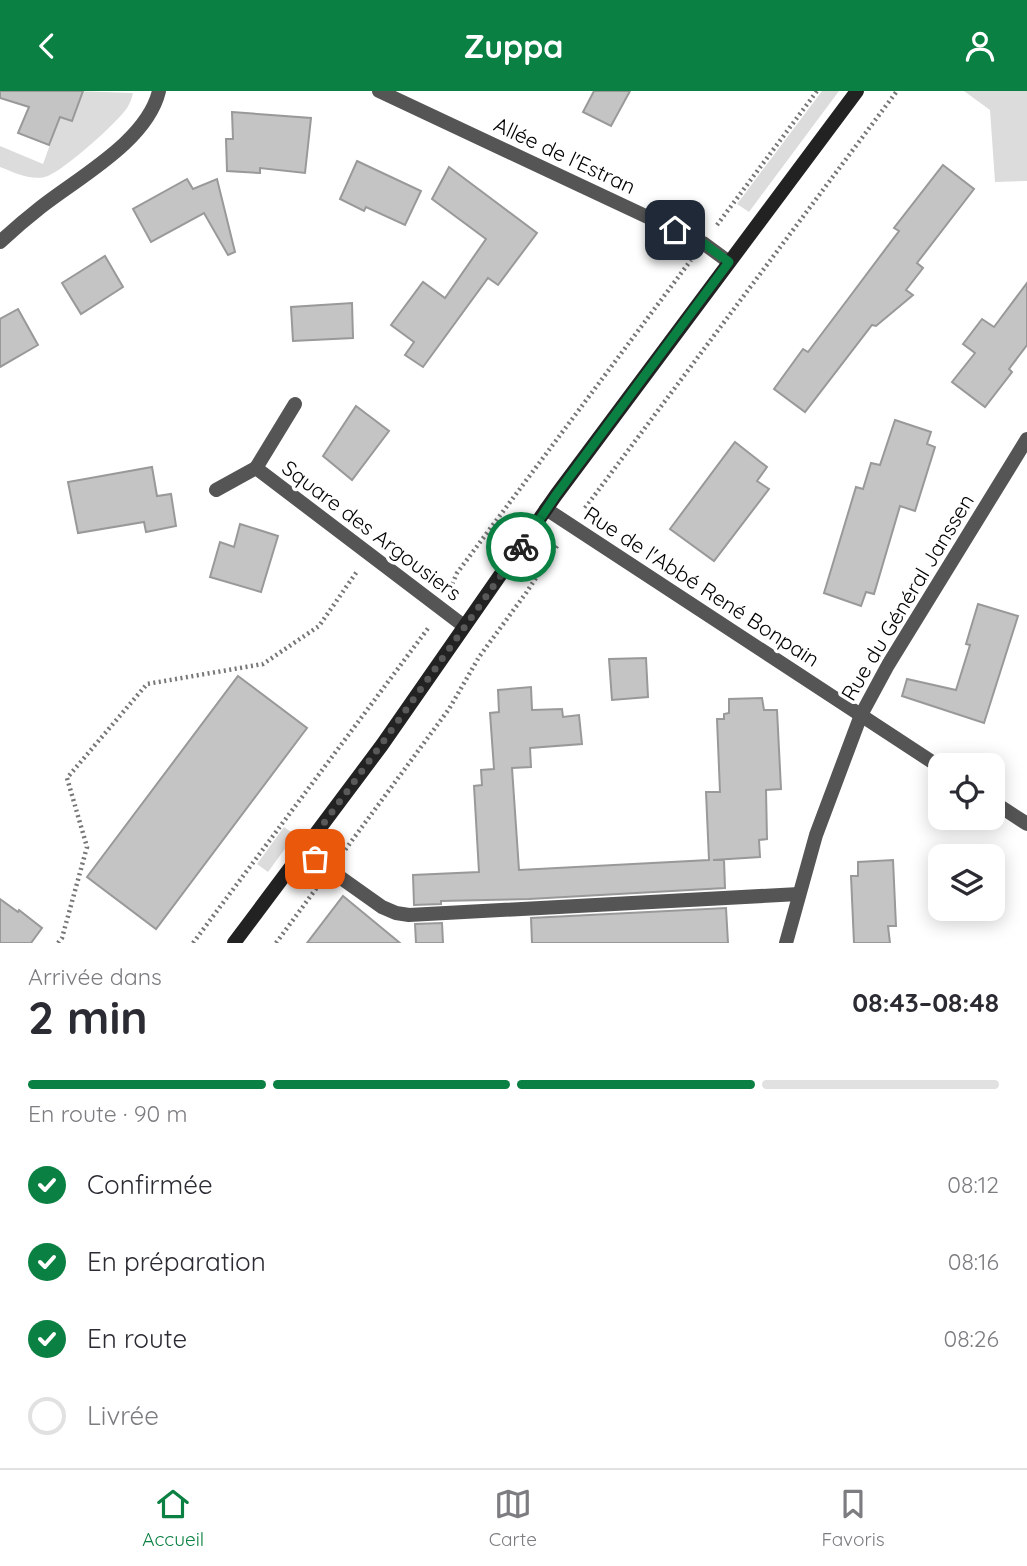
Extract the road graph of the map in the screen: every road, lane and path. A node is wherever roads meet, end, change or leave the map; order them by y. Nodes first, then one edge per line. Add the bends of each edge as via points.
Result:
1 (159, 91) edge
2 (379, 91) edge
3 (817, 91) edge
4 (857, 91) edge
5 (897, 91) edge
6 (0, 242) edge
7 (703, 243) junction
8 (729, 262) junction
9 (295, 404) dead end
10 (1027, 439) edge
11 (256, 468) junction
12 (216, 490) dead end
13 (546, 509) junction
14 (571, 526) junction
15 (369, 555) junction
16 (440, 608) junction
17 (464, 626) junction
18 (860, 715) junction
19 (928, 759) edge
20 (1005, 810) edge
21 (1027, 824) edge
22 (303, 851) junction
23 (330, 870) junction
24 (799, 894) junction
25 (58, 943) edge
26 (193, 943) edge
27 (234, 943) edge
28 (276, 943) edge
29 (786, 943) edge

1 - 6 street via 146,118 116,151
2 - 7 street, Allée de l'Estran
3 - 7 path
4 - 8 street
5 - 14 path
7 - 8 street, Allée de l'Estran
7 - 16 path via 457,573
8 - 13 street
9 - 11 street, Square des Argousiers
10 - 18 street, Rue du Général Janssen
11 - 12 street, Square des Argousiers
11 - 15 street, Square des Argousiers
13 - 14 street, Rue de l'Abbé René Bonpain
13 - 17 street
14 - 18 street, Rue de l'Abbé René Bonpain
14 - 23 path via 479,657 449,709
15 - 16 street, Square des Argousiers
15 - 25 path via 319,625 263,664 147,684 67,778 87,848
16 - 17 street, Square des Argousiers
16 - 26 path via 412,652
17 - 22 street
18 - 19 street, Rue de l'Abbé René Bonpain
18 - 24 street, Rue du Général Janssen
20 - 21 street
22 - 23 street
22 - 27 street
23 - 24 street via 382,908 410,915
23 - 28 path
24 - 29 street, Rue du Général Janssen

